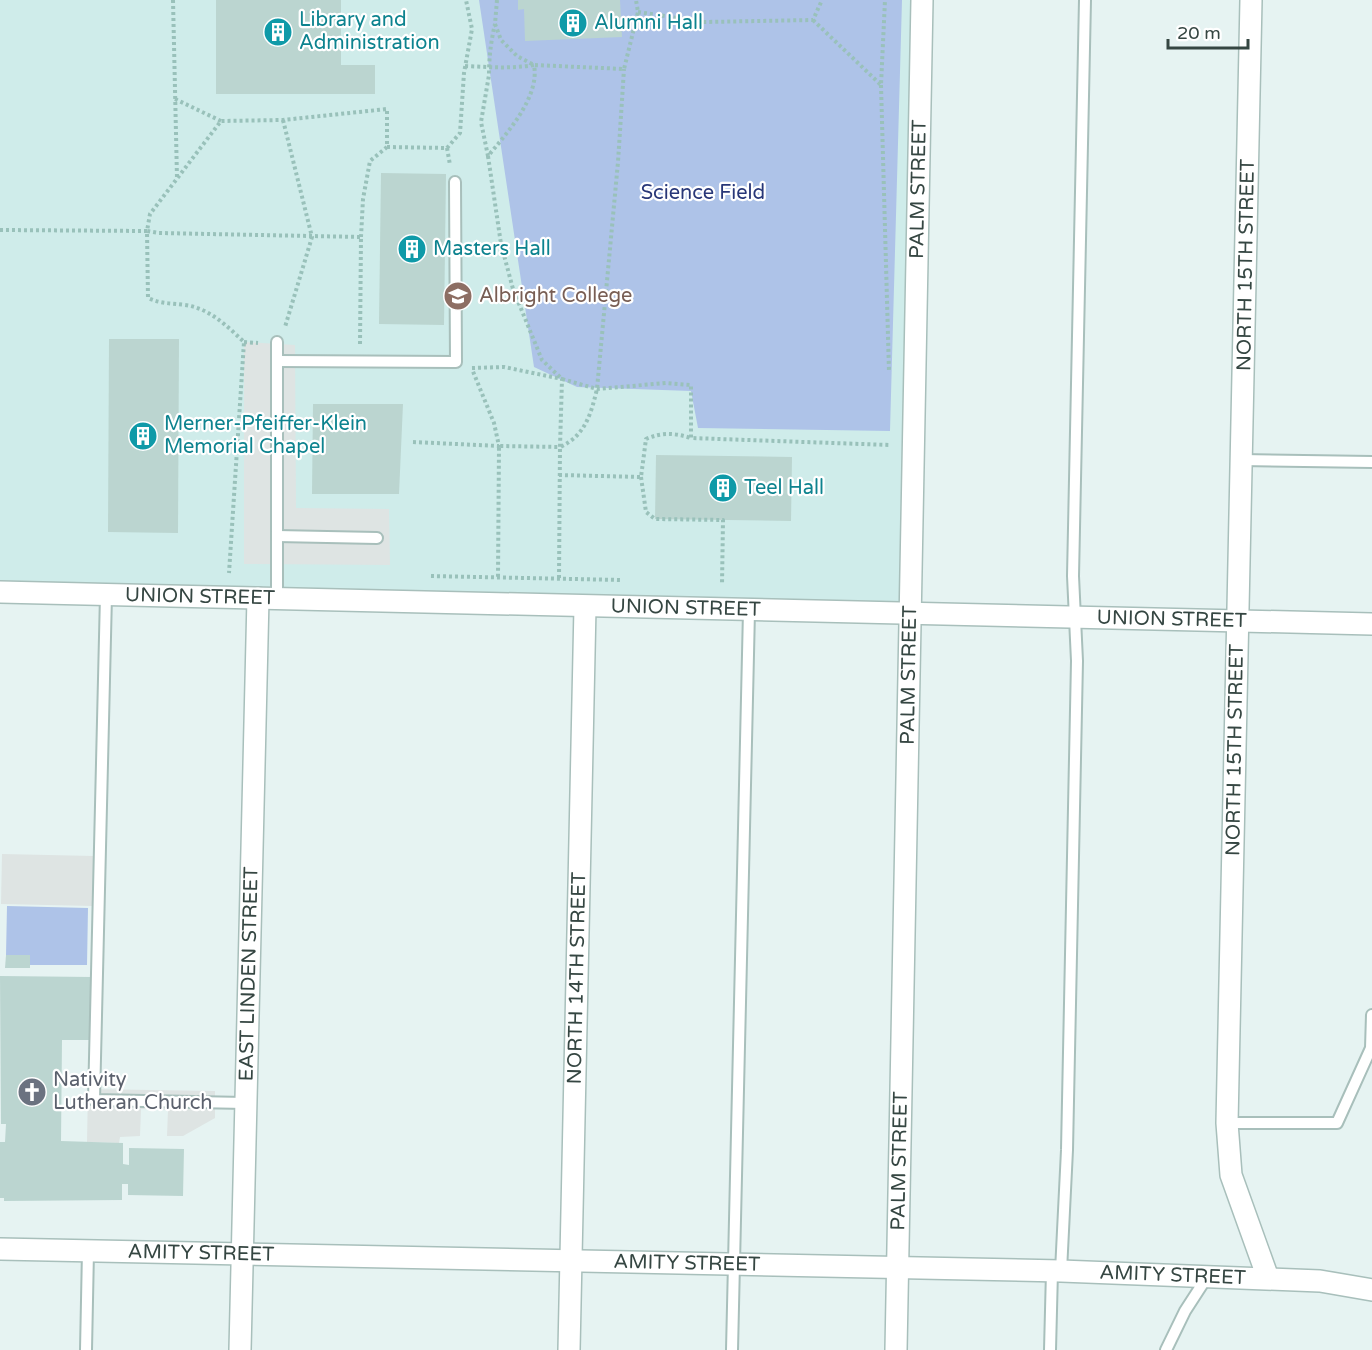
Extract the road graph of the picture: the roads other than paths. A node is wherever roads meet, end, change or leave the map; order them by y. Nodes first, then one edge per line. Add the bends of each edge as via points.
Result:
1 (922, 0) edge
2 (1085, 0) edge
3 (1251, 0) edge
4 (455, 182) dead end
5 (276, 342) road end
6 (276, 361) junction
7 (1241, 460) junction
8 (1372, 462) edge
9 (277, 536) junction
10 (377, 538) dead end
11 (0, 592) edge
12 (106, 595) junction
13 (267, 599) junction
14 (585, 607) junction
15 (748, 611) junction
16 (912, 615) junction
17 (1075, 618) junction
18 (1238, 621) junction
19 (1372, 624) edge
20 (1372, 1015) edge
21 (245, 1102) junction
22 (1227, 1123) junction
23 (0, 1249) edge
24 (88, 1251) junction
25 (242, 1254) junction
26 (571, 1261) junction
27 (734, 1264) junction
28 (898, 1268) junction
29 (1056, 1271) junction
30 (1208, 1275) junction
31 (1268, 1278) junction
32 (1372, 1290) edge
33 (86, 1350) edge
34 (240, 1350) edge
35 (569, 1350) edge
36 (732, 1350) edge
37 (896, 1350) edge
38 (1050, 1350) edge
39 (1166, 1350) edge

1 - 16 street, PALM STREET
2 - 17 lane
3 - 7 street, NORTH 15TH STREET
4 - 6 lane via 456,362
5 - 6 lane
6 - 9 lane
7 - 8 lane
7 - 18 street, NORTH 15TH STREET
9 - 10 lane
9 - 13 lane
11 - 12 street, UNION STREET
12 - 13 street, UNION STREET
12 - 21 lane via 94,1100
13 - 14 street, UNION STREET
13 - 21 street, EAST LINDEN STREET
14 - 15 street, UNION STREET
14 - 26 street, NORTH 14TH STREET
15 - 16 street, UNION STREET
15 - 27 lane
16 - 17 street, UNION STREET
16 - 28 street, PALM STREET
17 - 18 street, UNION STREET
17 - 29 lane via 1067,1138
18 - 19 street, UNION STREET
18 - 22 street, NORTH 15TH STREET
20 - 22 lane via 1371,1048 1336,1123
21 - 25 street, EAST LINDEN STREET
22 - 31 street, NORTH 15TH STREET via 1231,1175
23 - 24 street, AMITY STREET
24 - 25 street, AMITY STREET
24 - 33 lane
25 - 26 street, AMITY STREET
25 - 34 street, EAST LINDEN STREET
26 - 27 street, AMITY STREET
26 - 35 street, NORTH 14TH STREET
27 - 28 street, AMITY STREET
27 - 36 lane
28 - 29 street, AMITY STREET
28 - 37 street, PALM STREET
29 - 30 street, AMITY STREET
29 - 38 lane
30 - 31 street, AMITY STREET
30 - 39 lane
31 - 32 street, AMITY STREET

